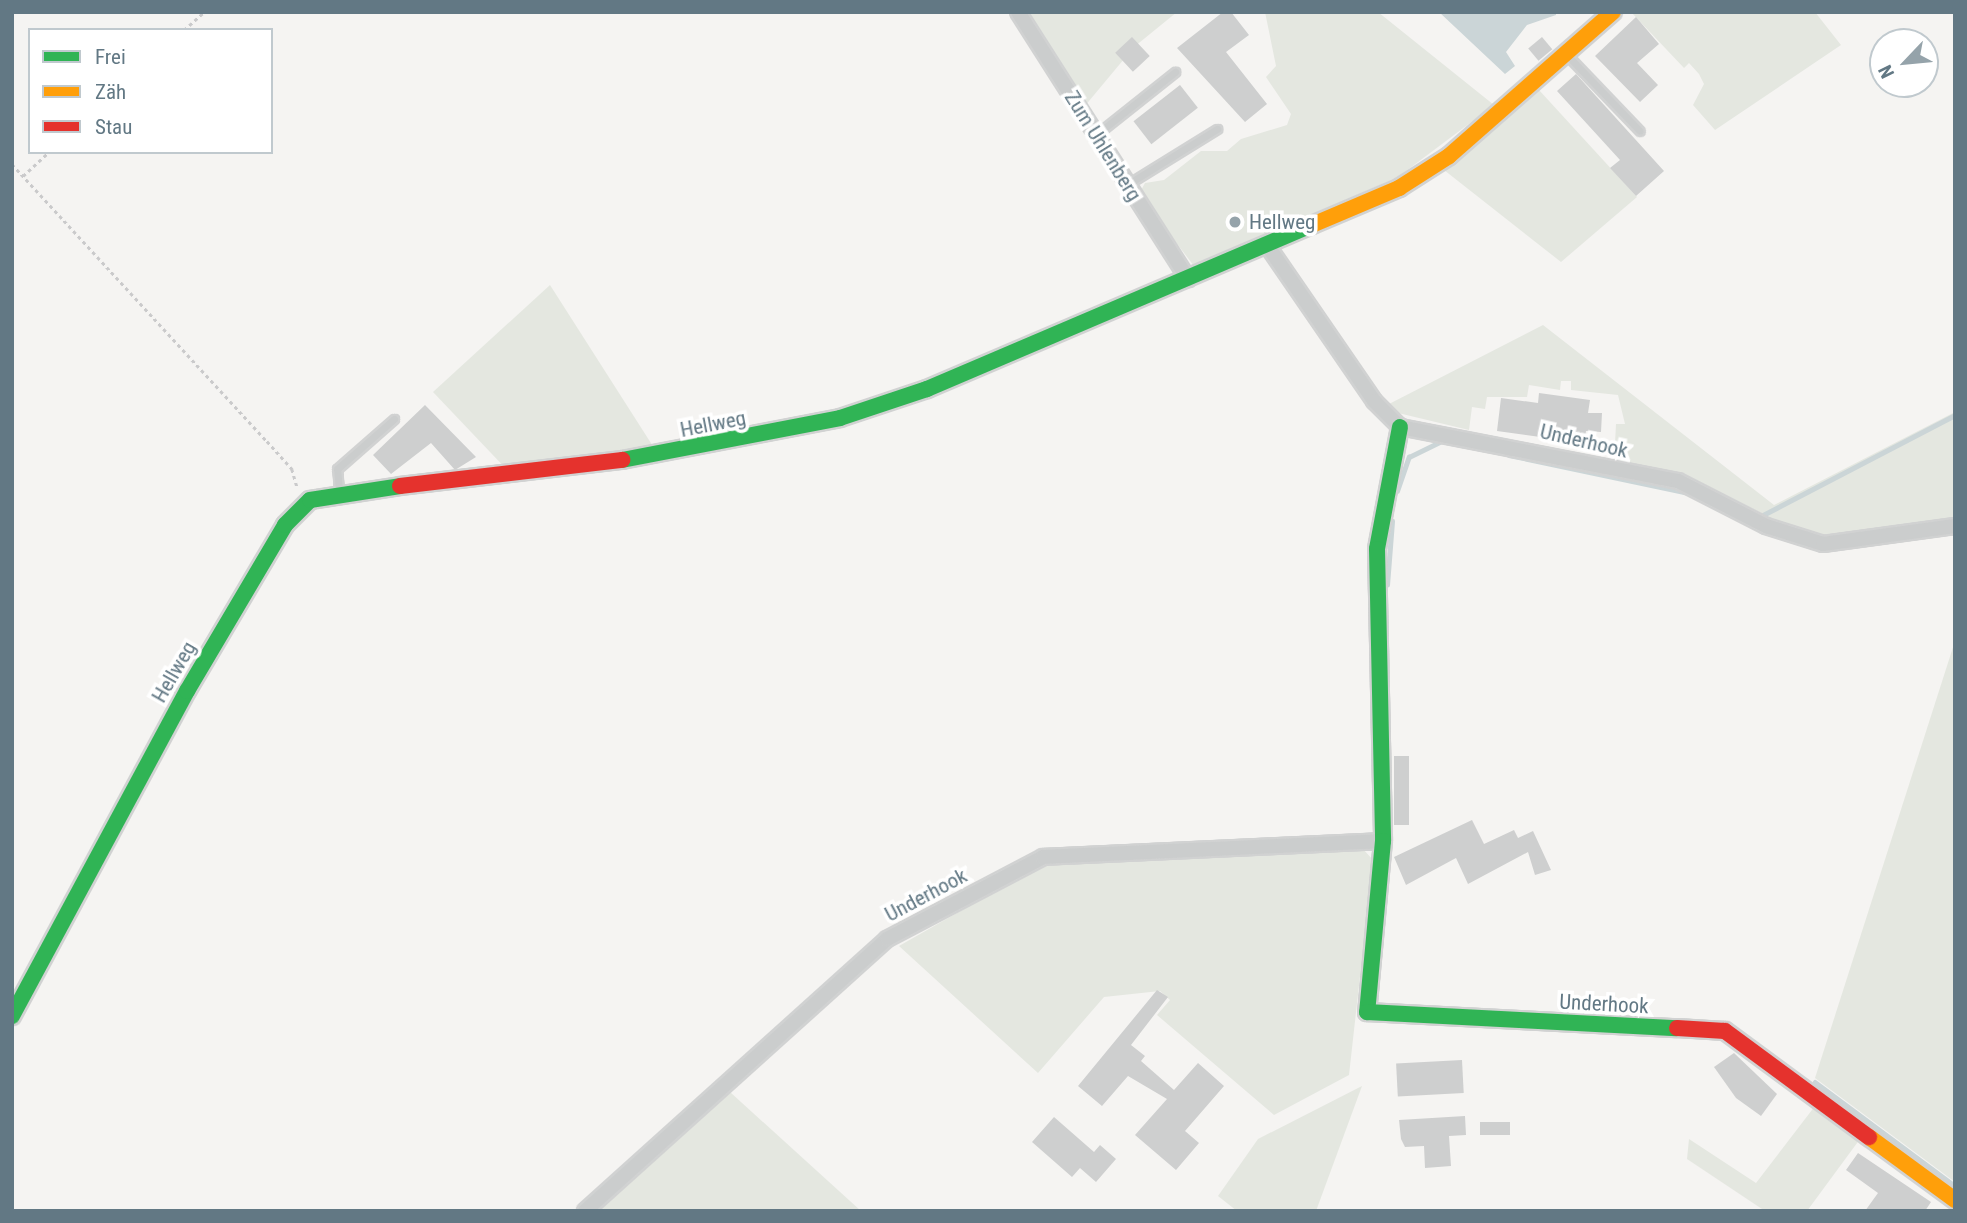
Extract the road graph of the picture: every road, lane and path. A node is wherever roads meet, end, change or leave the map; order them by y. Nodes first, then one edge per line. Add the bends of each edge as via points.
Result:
1 (204, 12) edge
2 (1018, 12) edge
3 (1613, 12) edge
4 (186, 28) edge
5 (1566, 54) junction
6 (1175, 72) dead end
7 (1217, 129) dead end
8 (1640, 131) dead end
9 (1096, 135) junction
10 (47, 154) edge
11 (12, 164) edge
12 (23, 176) junction
13 (1128, 184) junction
14 (1269, 248) junction
15 (1188, 279) junction
16 (394, 419) dead end
17 (1400, 427) junction
18 (340, 491) junction
19 (303, 507) junction
20 (1955, 526) edge
21 (1383, 841) junction
22 (12, 1016) edge
23 (1955, 1200) edge
24 (585, 1211) edge

1 - 4 path
2 - 9 street, Zum Uhlenberg
3 - 5 street, Hellweg
5 - 8 lane
5 - 14 street, Hellweg via 1449,156 1399,188
6 - 9 lane
7 - 13 lane
9 - 13 street, Zum Uhlenberg
10 - 12 path
11 - 12 path
12 - 19 path via 292,469
13 - 15 street, Zum Uhlenberg
14 - 15 street, Hellweg
14 - 17 street via 1374,401
15 - 18 street, Hellweg via 983,367 840,418 609,464
16 - 18 lane via 337,469
17 - 20 street, Underhook via 1678,481 1766,526 1823,544
17 - 21 street, Underhook via 1377,549
18 - 19 street, Hellweg
19 - 22 street, Hellweg via 285,525 187,691
21 - 23 street, Underhook via 1367,1012 1725,1031
21 - 24 street, Underhook via 1043,857 887,939

